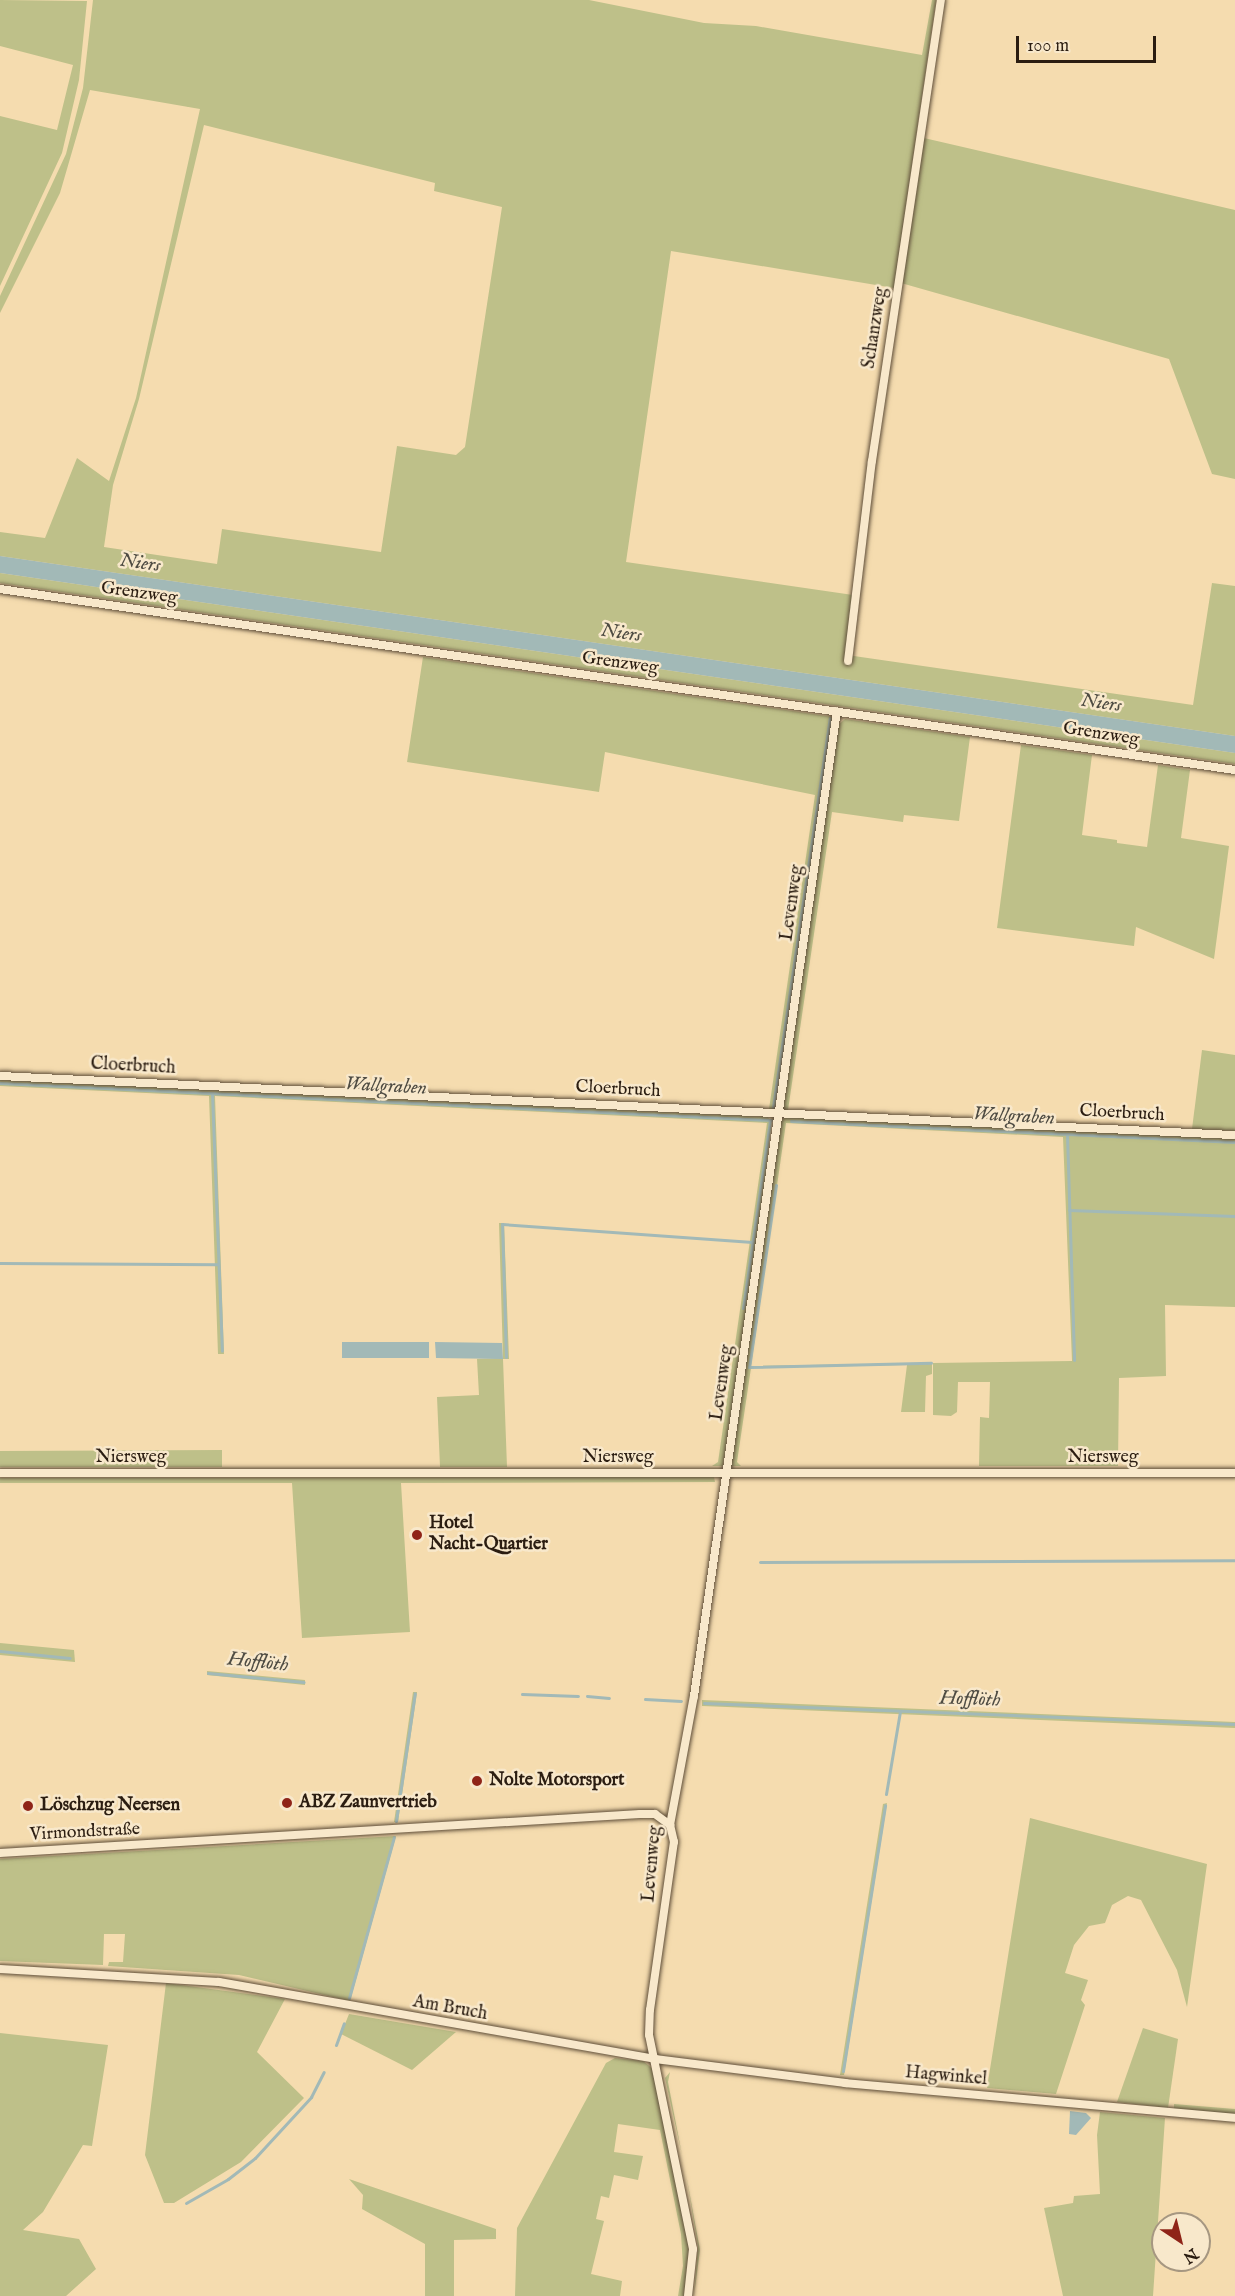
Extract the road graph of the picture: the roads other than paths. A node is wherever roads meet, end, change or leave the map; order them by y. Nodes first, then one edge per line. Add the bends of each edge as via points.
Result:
1 (940, 0) edge
2 (0, 589) edge
3 (848, 661) dead end
4 (837, 711) junction
5 (1235, 770) edge
6 (0, 1076) edge
7 (778, 1113) junction
8 (1235, 1135) edge
9 (0, 1473) edge
10 (725, 1473) junction
11 (1235, 1473) edge
12 (670, 1825) junction
13 (0, 1853) edge
14 (0, 1969) edge
15 (655, 2060) junction
16 (1235, 2118) edge
17 (688, 2296) edge

1 - 3 street, Schanzweg via 872,461
2 - 4 street, Grenzweg
4 - 5 street, Grenzweg
4 - 7 street, Levenweg
6 - 7 street, Cloerbruch
7 - 8 street, Cloerbruch
7 - 10 street, Levenweg
9 - 10 street, Niersweg
10 - 11 street, Niersweg
10 - 12 street, Levenweg via 681,1777
12 - 13 street, Virmondstraße via 655,1814 640,1814
12 - 15 street, Levenweg via 674,1842 650,2010 649,2035
14 - 15 street, Am Bruch via 219,1982
15 - 16 street, Hagwinkel via 845,2083
15 - 17 street via 693,2249

